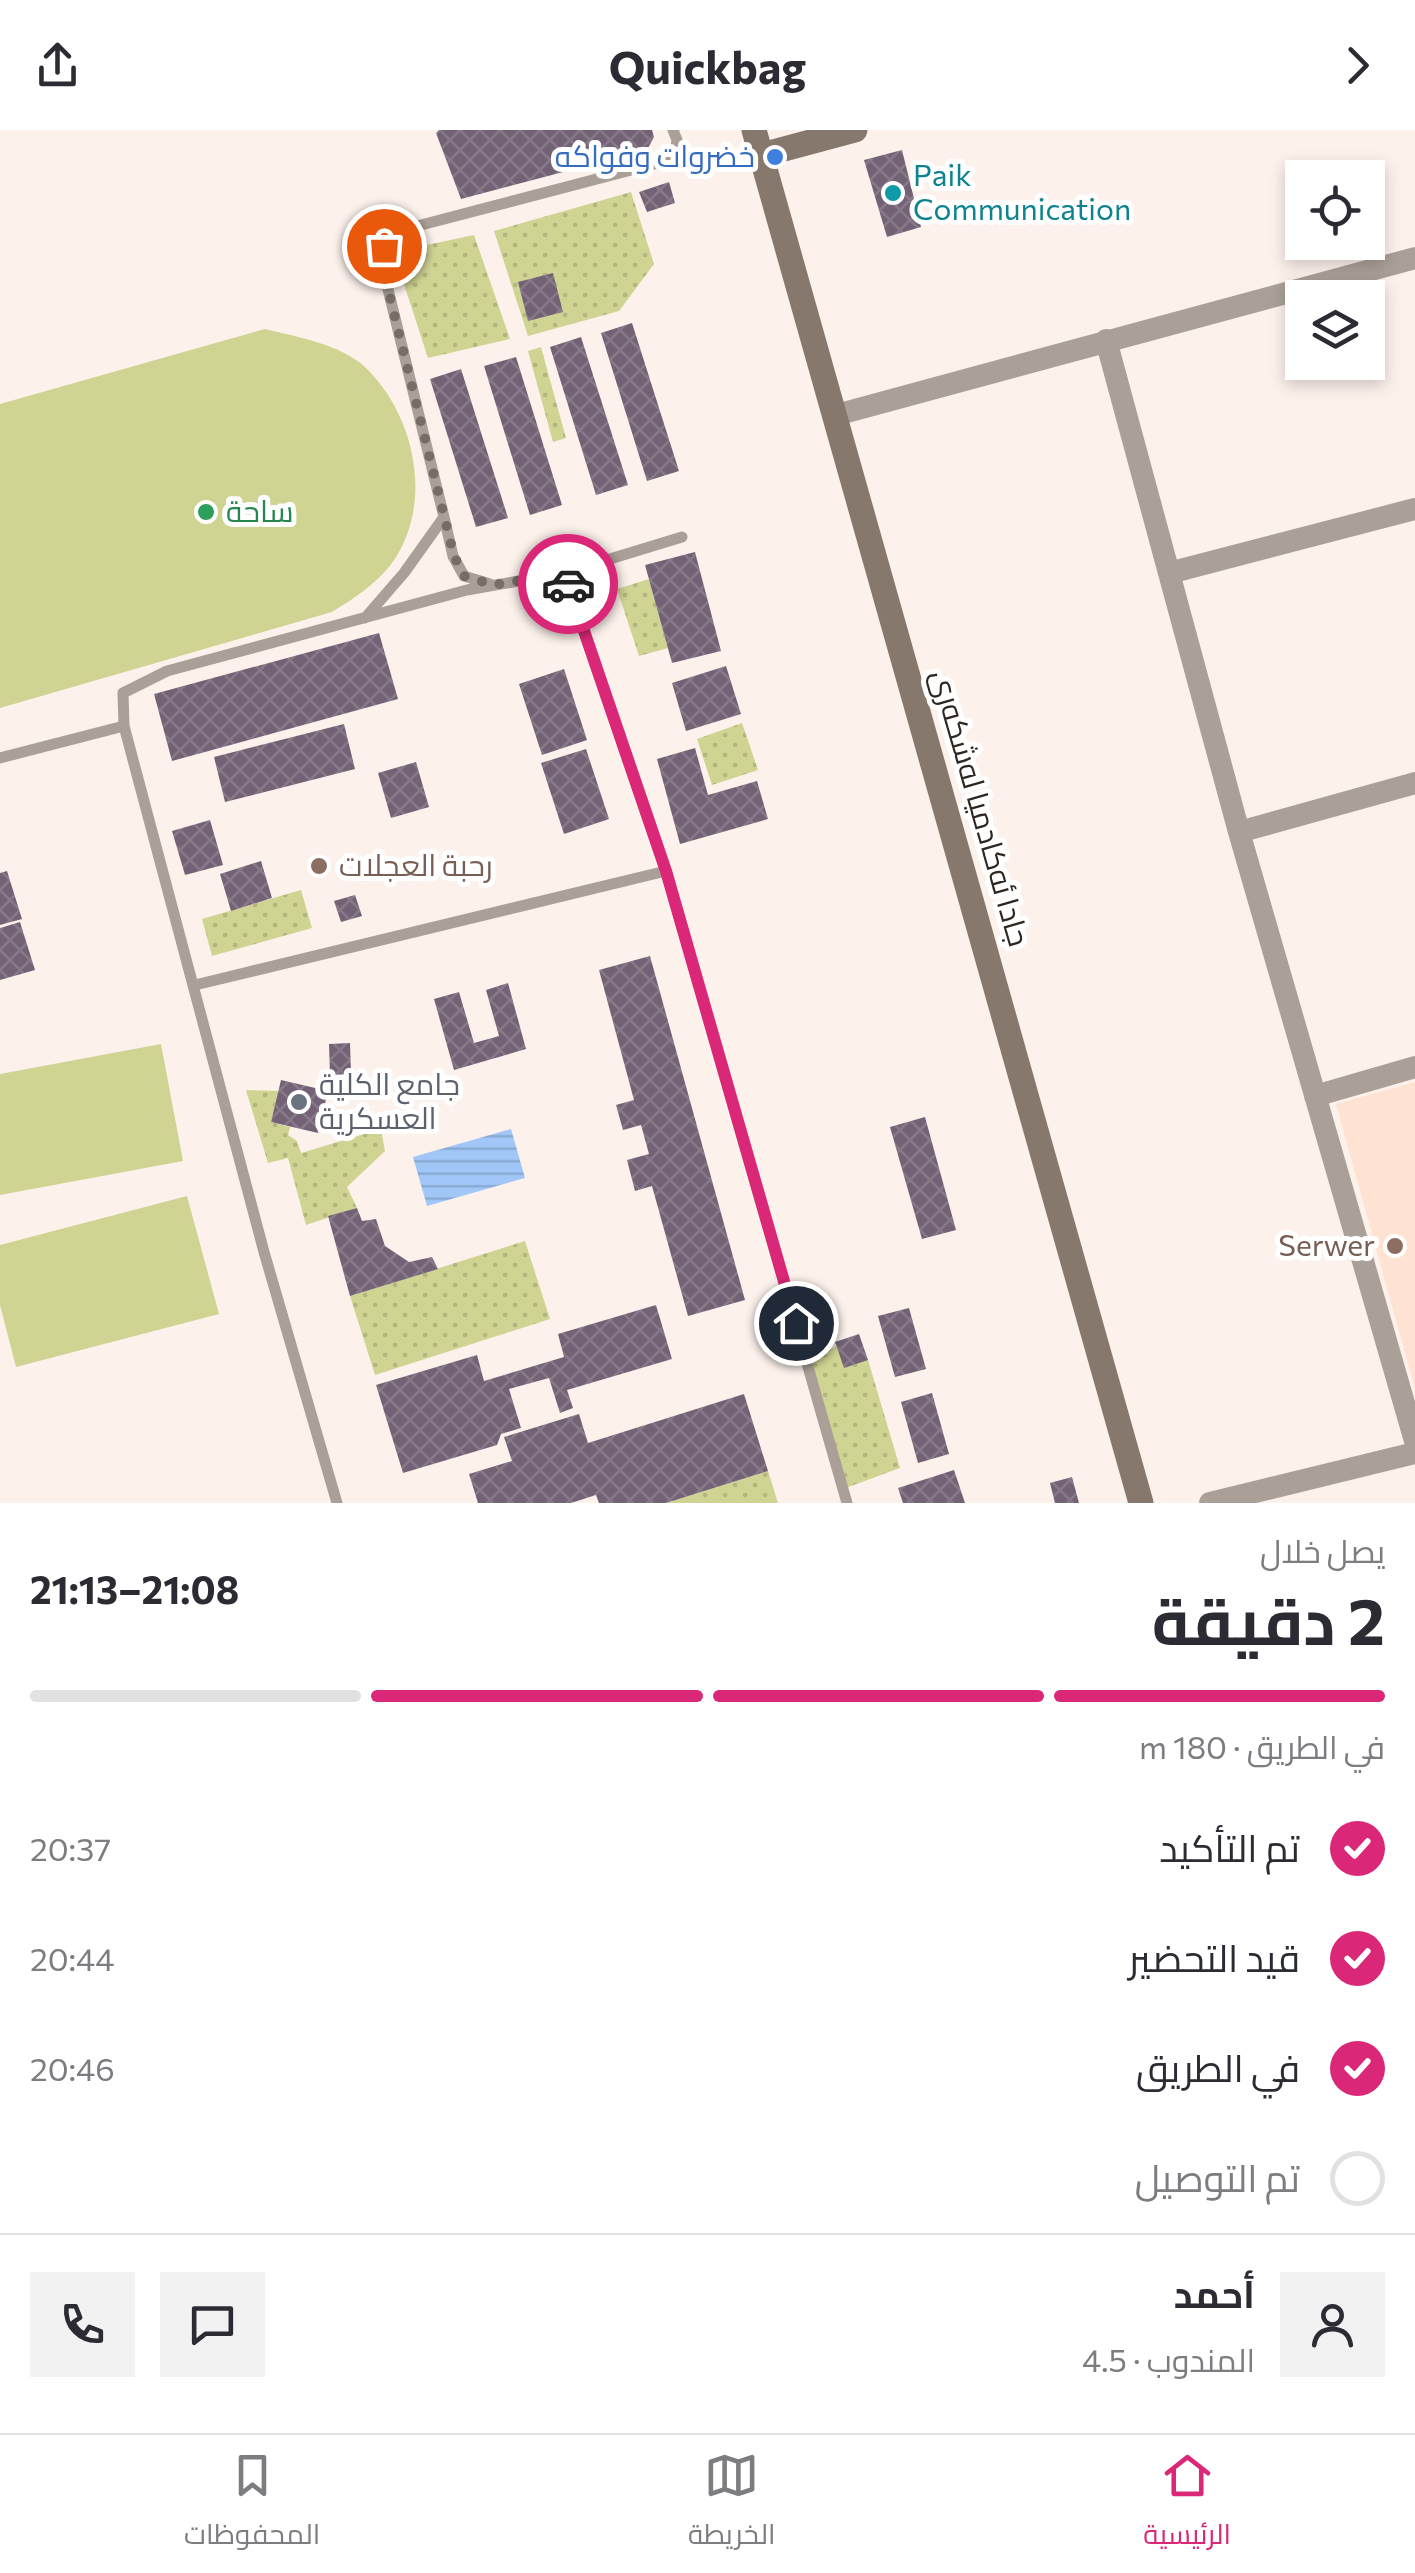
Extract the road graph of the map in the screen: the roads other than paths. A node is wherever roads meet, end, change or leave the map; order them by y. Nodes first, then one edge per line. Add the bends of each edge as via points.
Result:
1 (673, 130) edge
2 (754, 130) edge
3 (855, 130) edge
4 (762, 155) junction
5 (1415, 258) edge
6 (1106, 340) junction
7 (836, 416) junction
8 (1415, 509) edge
9 (444, 517) junction
10 (682, 537) dead end
11 (564, 573) junction
12 (1169, 573) junction
13 (494, 585) junction
14 (364, 618) junction
15 (124, 726) junction
16 (0, 758) edge
17 (1415, 783) edge
18 (1239, 832) junction
19 (666, 871) junction
20 (195, 984) junction
21 (1415, 1067) edge
22 (1315, 1096) junction
23 (1415, 1441) edge
24 (1415, 1453) edge
25 (337, 1503) edge
26 (848, 1503) edge
27 (1141, 1503) edge
28 (1210, 1503) edge

1 - 9 lane via 675,154 654,164 402,230 384,246 382,265
2 - 4 main road, جادا ئه‌كادميا له‌شكه‌رى
3 - 4 main road
4 - 7 main road, جادا ئه‌كادميا له‌شكه‌رى
5 - 6 street
6 - 7 street
6 - 12 street
7 - 27 main road, جادا ئه‌كادميا له‌شكه‌رى
8 - 12 street
9 - 13 lane via 464,576
9 - 14 lane
10 - 11 lane
11 - 13 lane
11 - 19 lane
12 - 18 street
13 - 14 lane
14 - 15 lane via 167,671 122,693
15 - 16 lane
15 - 20 lane
17 - 18 street
18 - 22 street
19 - 20 lane
19 - 26 lane
20 - 25 lane
21 - 22 street
22 - 23 street
24 - 28 street

